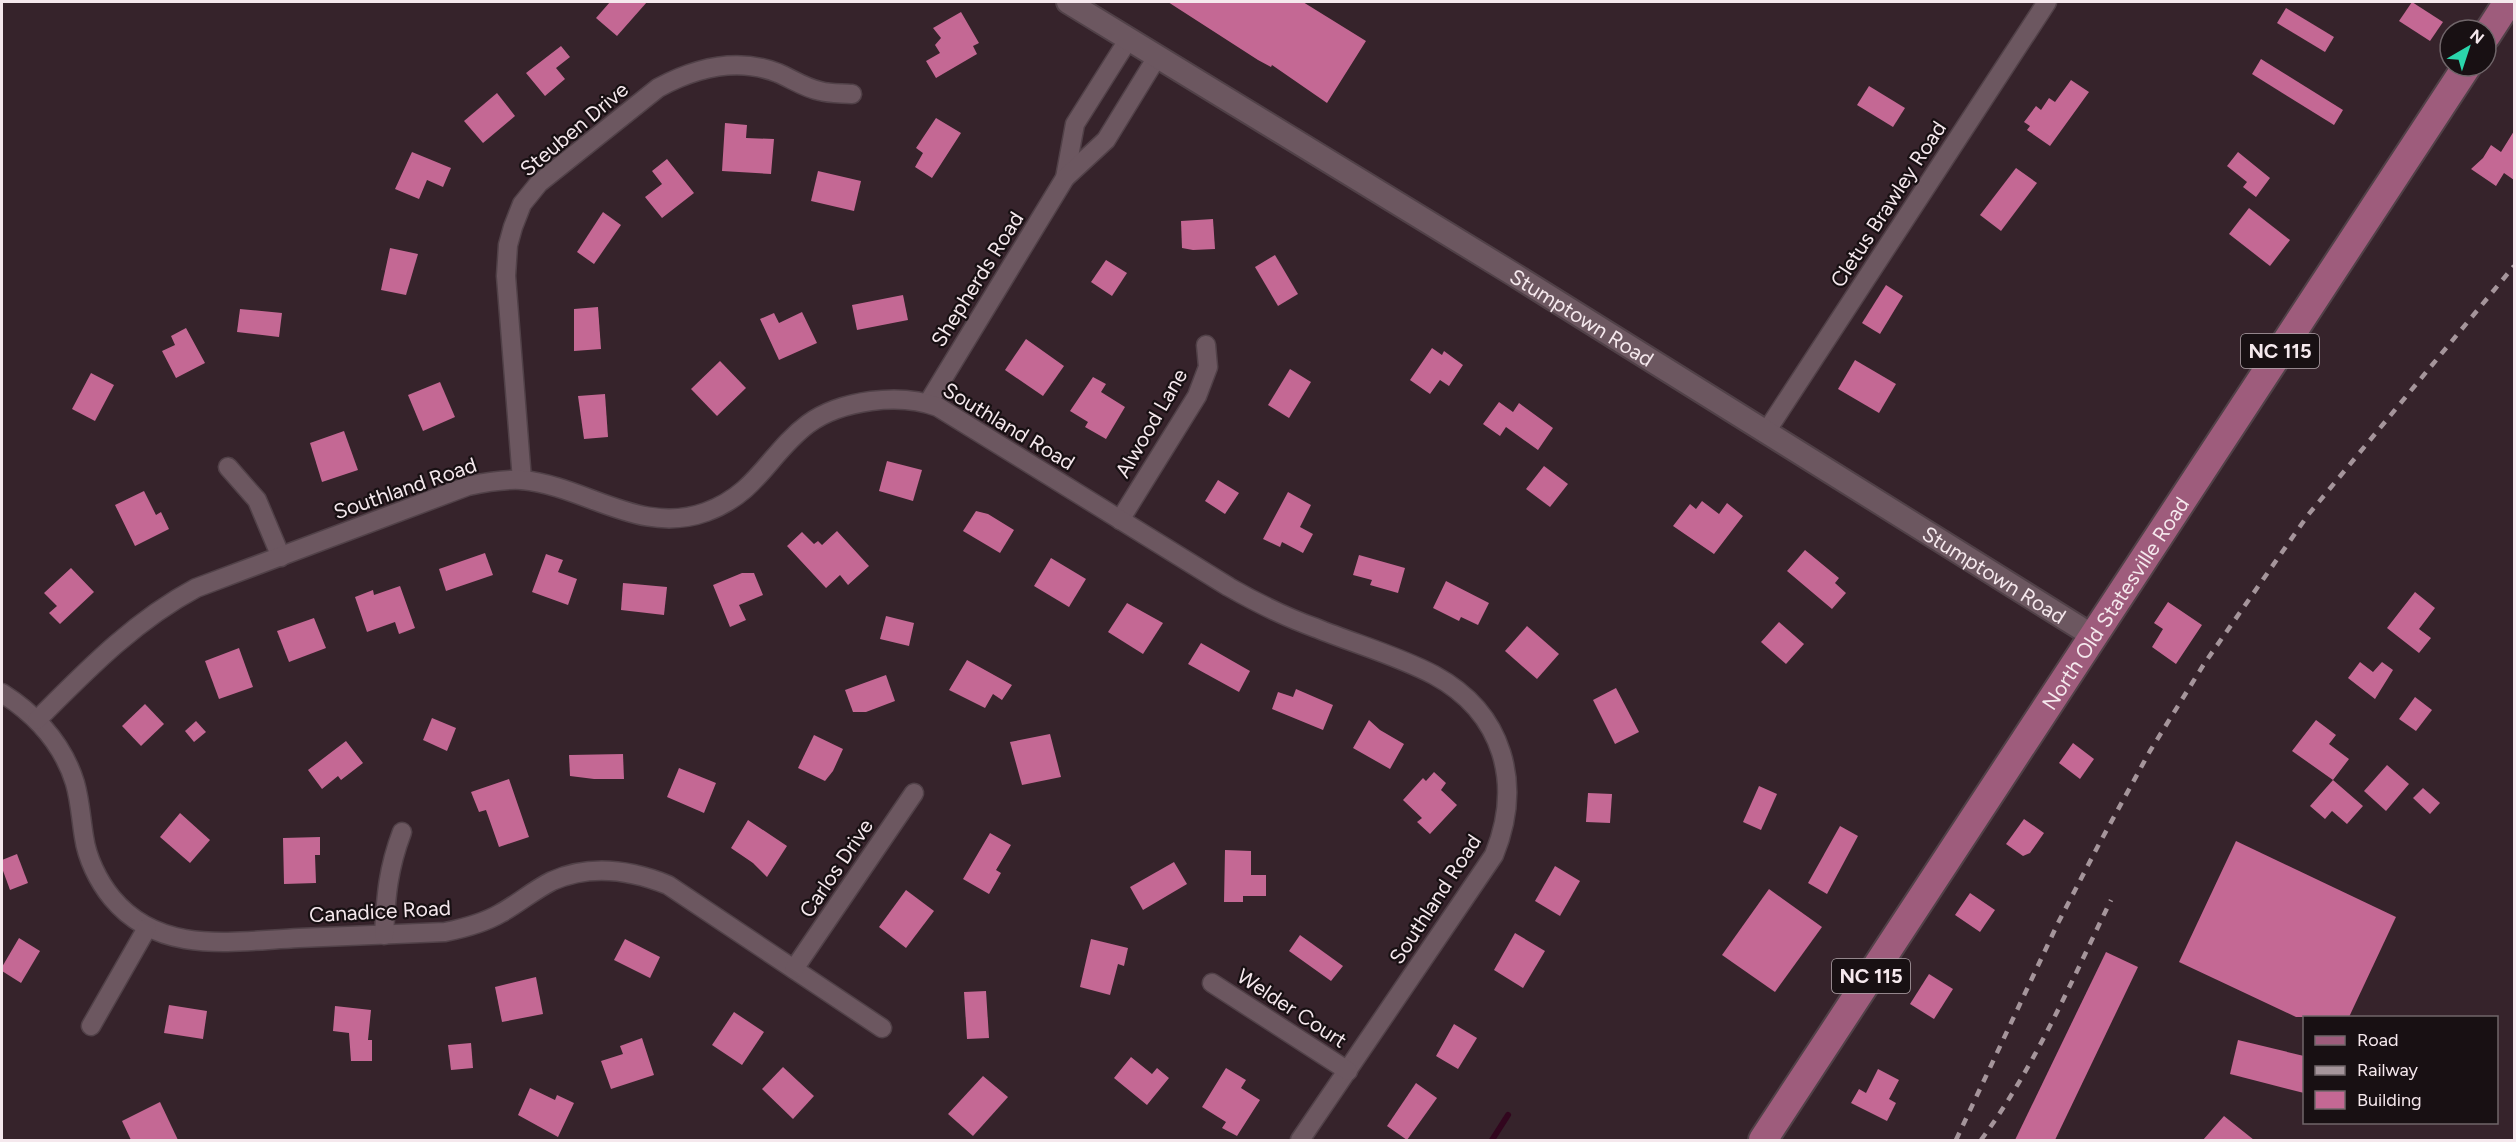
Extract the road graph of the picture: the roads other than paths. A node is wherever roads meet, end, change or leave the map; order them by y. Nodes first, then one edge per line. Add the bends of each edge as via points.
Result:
1 (1068, 2) edge
2 (2047, 2) edge
3 (2508, 2) edge
4 (2498, 18) edge
5 (1128, 40) junction
6 (1157, 57) junction
7 (2459, 78) edge
8 (852, 94) dead end
9 (1065, 178) junction
10 (1206, 345) dead end
11 (928, 403) junction
12 (1766, 432) junction
13 (228, 467) dead end
14 (522, 480) junction
15 (1120, 520) junction
16 (281, 557) junction
17 (2093, 636) junction
18 (2, 693) edge
19 (38, 720) junction
20 (914, 793) dead end
21 (402, 832) dead end
22 (147, 928) junction
23 (384, 935) junction
24 (794, 969) junction
25 (1212, 983) dead end
26 (91, 1026) dead end
27 (882, 1028) dead end
28 (1348, 1071) junction
29 (1300, 1140) edge
30 (1763, 1140) edge

1 - 5 street, Stumptown Road
2 - 12 street, Cletus Brawley Road
3 - 4 main road
5 - 6 street, Stumptown Road
5 - 9 street, Shepherds Road via 1075,124
6 - 9 street, Shepherds Road via 1106,140
6 - 12 street, Stumptown Road
7 - 17 main road, North Old Statesville Road / NC 115
8 - 14 street, Steuben Drive via 822,92 756,67 729,65 703,69 658,88 539,183 522,204 513,227 506,276
9 - 11 street, Shepherds Road
10 - 15 street, Alwood Lane via 1208,367 1197,396
11 - 14 street, Southland Road via 885,399 832,410 809,423 751,485 731,500 684,518 638,516
11 - 15 street, Southland Road
12 - 17 street, Stumptown Road
13 - 16 street via 257,500
14 - 16 street, Southland Road via 468,486
15 - 28 street, Southland Road via 1272,611 1411,663 1437,677 1480,713 1501,750 1509,795 1503,834 1494,855
16 - 19 street, Southland Road via 196,588 166,604 140,623
17 - 30 main road, North Old Statesville Road / NC 115
18 - 19 street, Canadice Road
19 - 22 street, Canadice Road via 68,763 84,841 103,887
20 - 24 street, Carlos Drive
21 - 23 street via 391,861
22 - 23 street, Canadice Road via 167,936 209,942
22 - 26 street
23 - 24 street, Canadice Road via 445,932 474,926 551,882 586,871 613,871 646,876 669,885
24 - 27 street, Canadice Road
25 - 28 street, Welder Court
28 - 29 street, Southland Road

